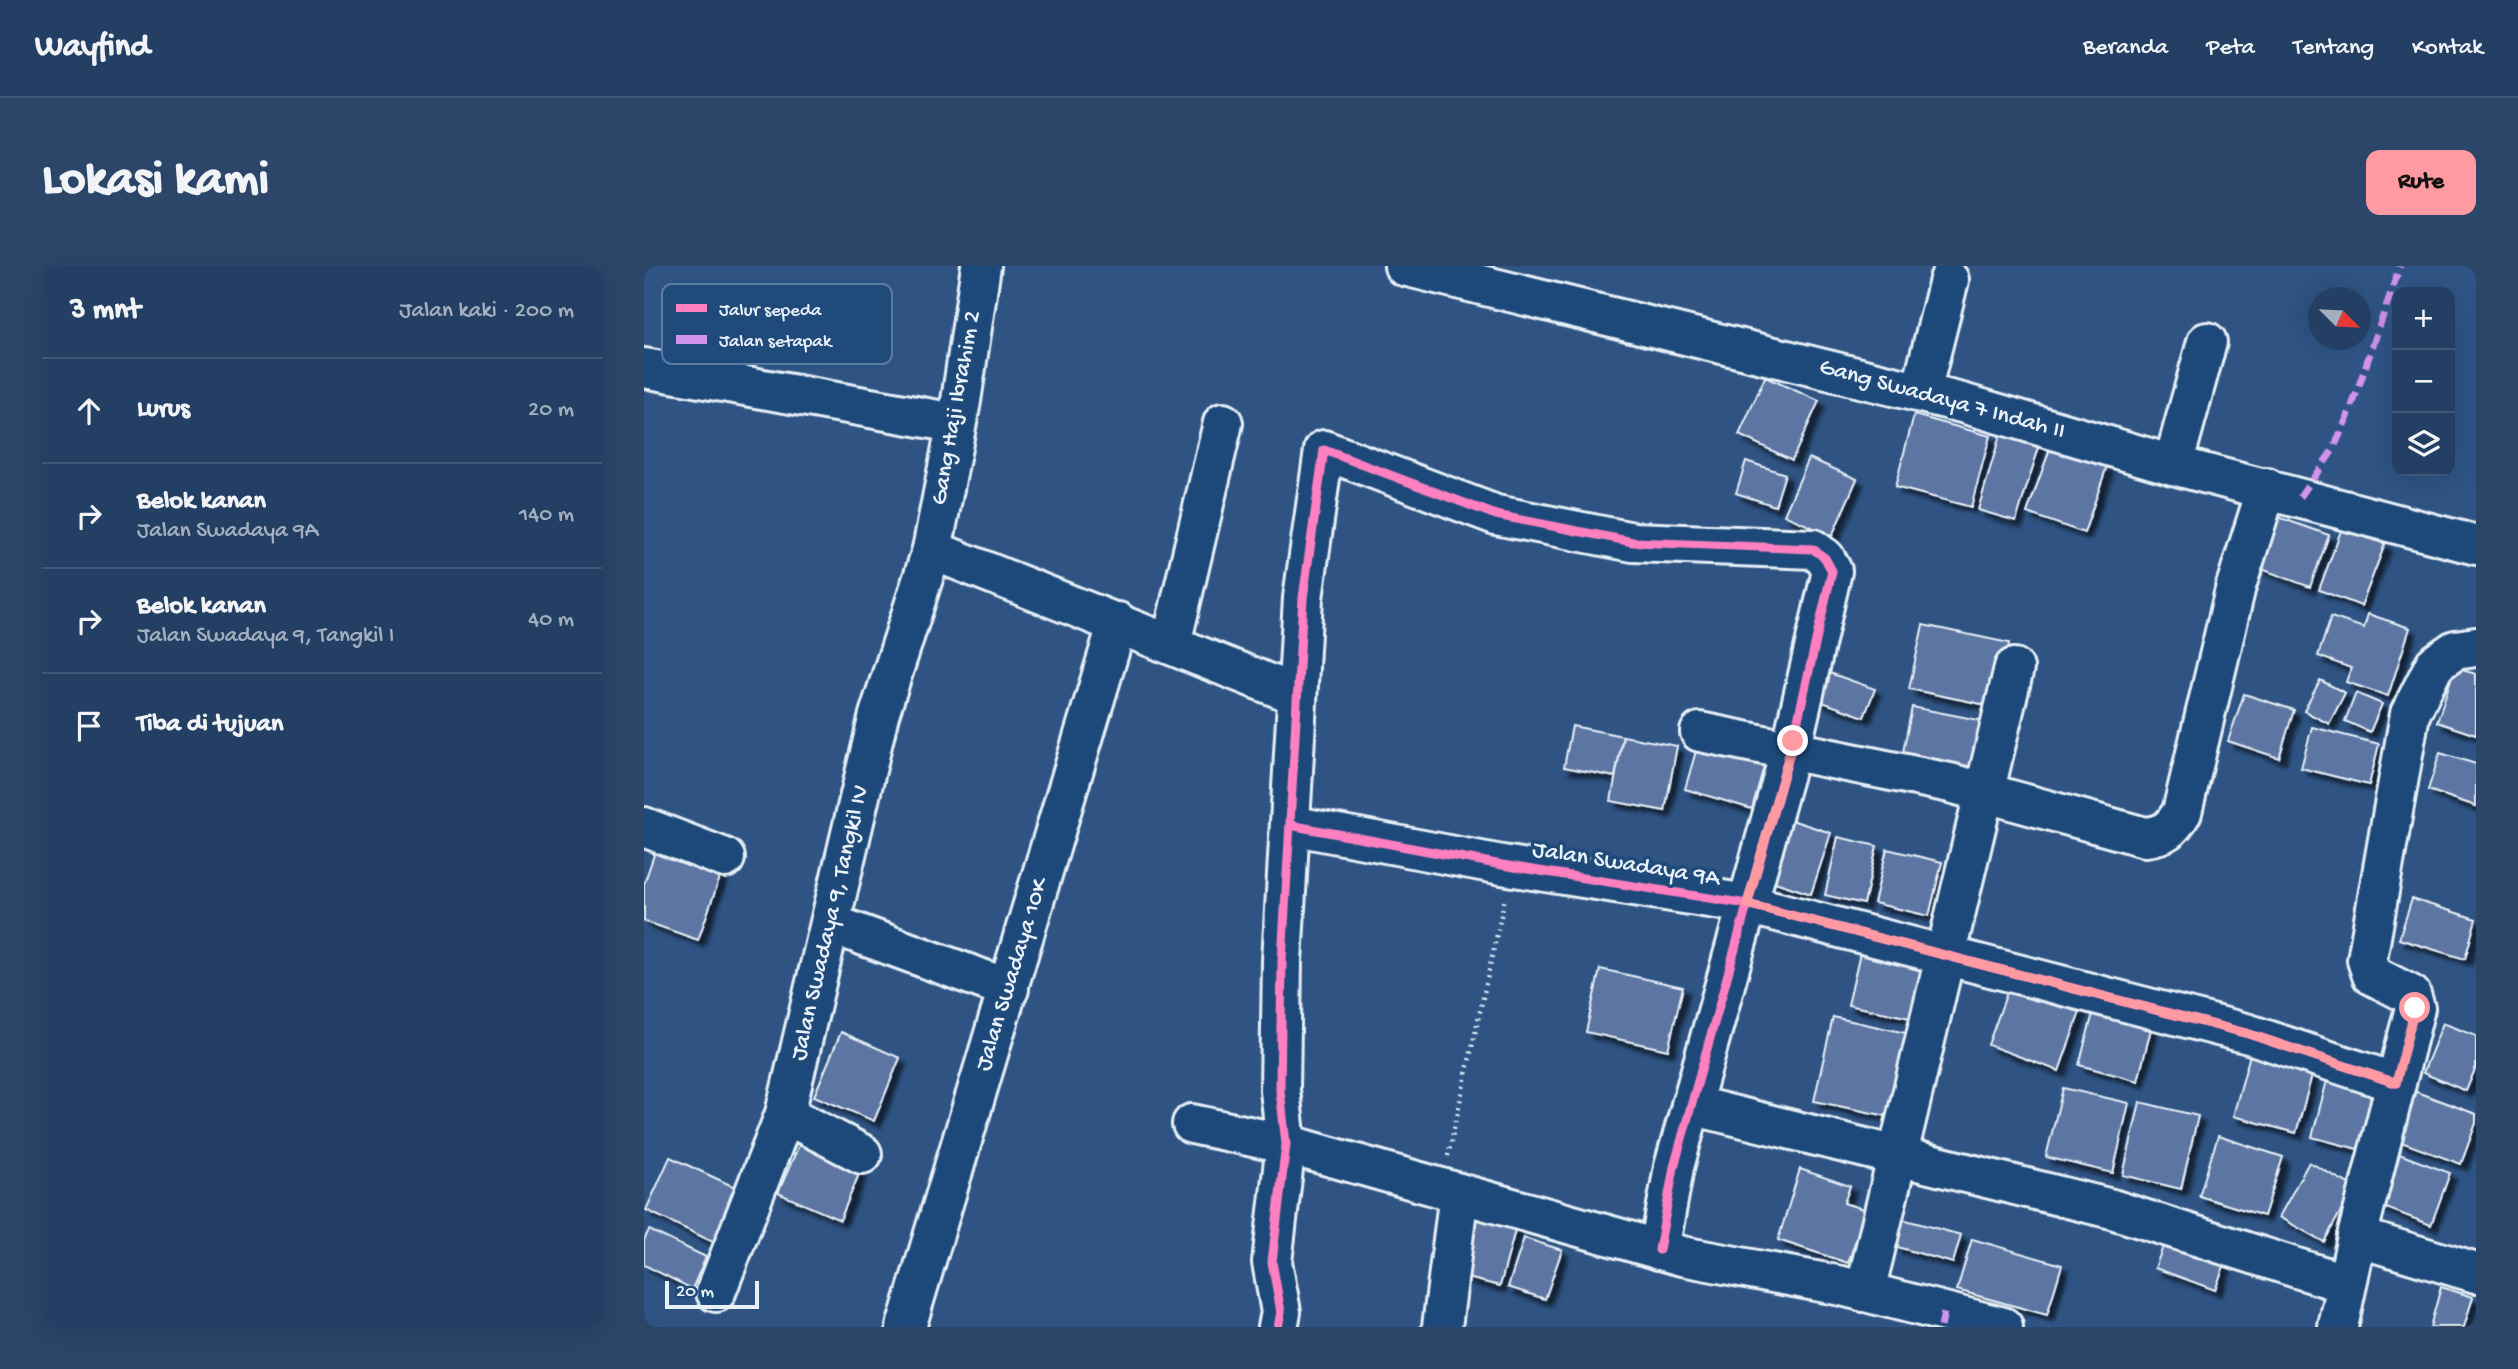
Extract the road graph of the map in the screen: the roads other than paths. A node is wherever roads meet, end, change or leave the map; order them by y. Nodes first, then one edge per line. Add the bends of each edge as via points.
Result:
1 (980, 266) edge
2 (1405, 266) edge
3 (1949, 279) dead end
4 (2207, 342) dead end
5 (644, 368) edge
6 (1921, 392) junction
7 (955, 423) junction
8 (1223, 423) dead end
9 (2173, 465) junction
10 (2267, 488) junction
11 (2476, 545) edge
12 (932, 550) junction
13 (1118, 622) junction
14 (1171, 644) junction
15 (2476, 647) edge
16 (2014, 668) dead end
17 (1297, 695) junction
18 (1700, 732) dead end
19 (1790, 750) junction
20 (1985, 793) junction
21 (1290, 825) junction
22 (644, 827) edge
23 (724, 858) dead end
24 (1747, 904) junction
25 (832, 923) junction
26 (1944, 955) junction
27 (1009, 989) junction
28 (2396, 1083) junction
29 (1691, 1105) junction
30 (785, 1114) junction
31 (1192, 1124) dead end
32 (1286, 1144) junction
33 (862, 1154) dead end
34 (1900, 1156) junction
35 (1450, 1190) junction
36 (2357, 1237) junction
37 (1659, 1250) junction
38 (2476, 1273) edge
39 (2347, 1284) junction
40 (716, 1292) dead end
41 (1865, 1292) junction
42 (1942, 1320) edge
43 (906, 1327) edge
44 (1278, 1327) edge
45 (1442, 1327) edge
46 (2003, 1327) edge
47 (2338, 1327) edge

1 - 7 street, Gang Haji Ibrahim 2
2 - 6 street, Gang Swadaya 7 Indah II
3 - 6 street
4 - 9 street
5 - 7 street
6 - 9 street, Gang Swadaya 7 Indah II
7 - 12 street, Gang Haji Ibrahim 2
8 - 14 street
9 - 10 street, Gang Swadaya 7 Indah II
10 - 11 street, Gang Swadaya 7 Indah II
10 - 20 street via 2236,586 2182,812 2172,828 2145,837
12 - 13 street
12 - 25 street, Jalan Swadaya 9, Tangkil IV via 879,715
13 - 14 street
13 - 27 street, Jalan Swadaya 10K
14 - 17 street
15 - 28 street via 2455,650 2435,664 2410,714 2367,960 2372,975 2411,995 2414,1001
16 - 20 street
17 - 19 street via 1305,586 1324,450 1496,515 1633,542 1813,549 1832,571
17 - 21 street
18 - 19 street
19 - 20 street
19 - 24 street
20 - 26 street
21 - 24 street, Jalan Swadaya 9A
21 - 32 street via 1280,1090
22 - 23 street
24 - 26 street, Jalan Swadaya 9A
24 - 29 street
25 - 27 street
25 - 30 street, Jalan Swadaya 9, Tangkil IV
26 - 28 street, Jalan Swadaya 9A via 2249,1034
26 - 34 street
27 - 43 street, Jalan Swadaya 10K
28 - 36 street
29 - 34 street
29 - 37 street
30 - 33 street
30 - 40 street, Jalan Swadaya 9, Tangkil IV
31 - 32 street
32 - 35 street
32 - 44 street via 1272,1262 1281,1312
34 - 39 street via 2112,1209
34 - 41 street
35 - 37 street
35 - 45 street
36 - 38 street
36 - 39 street
37 - 41 street
39 - 47 street
41 - 42 street
42 - 46 street

